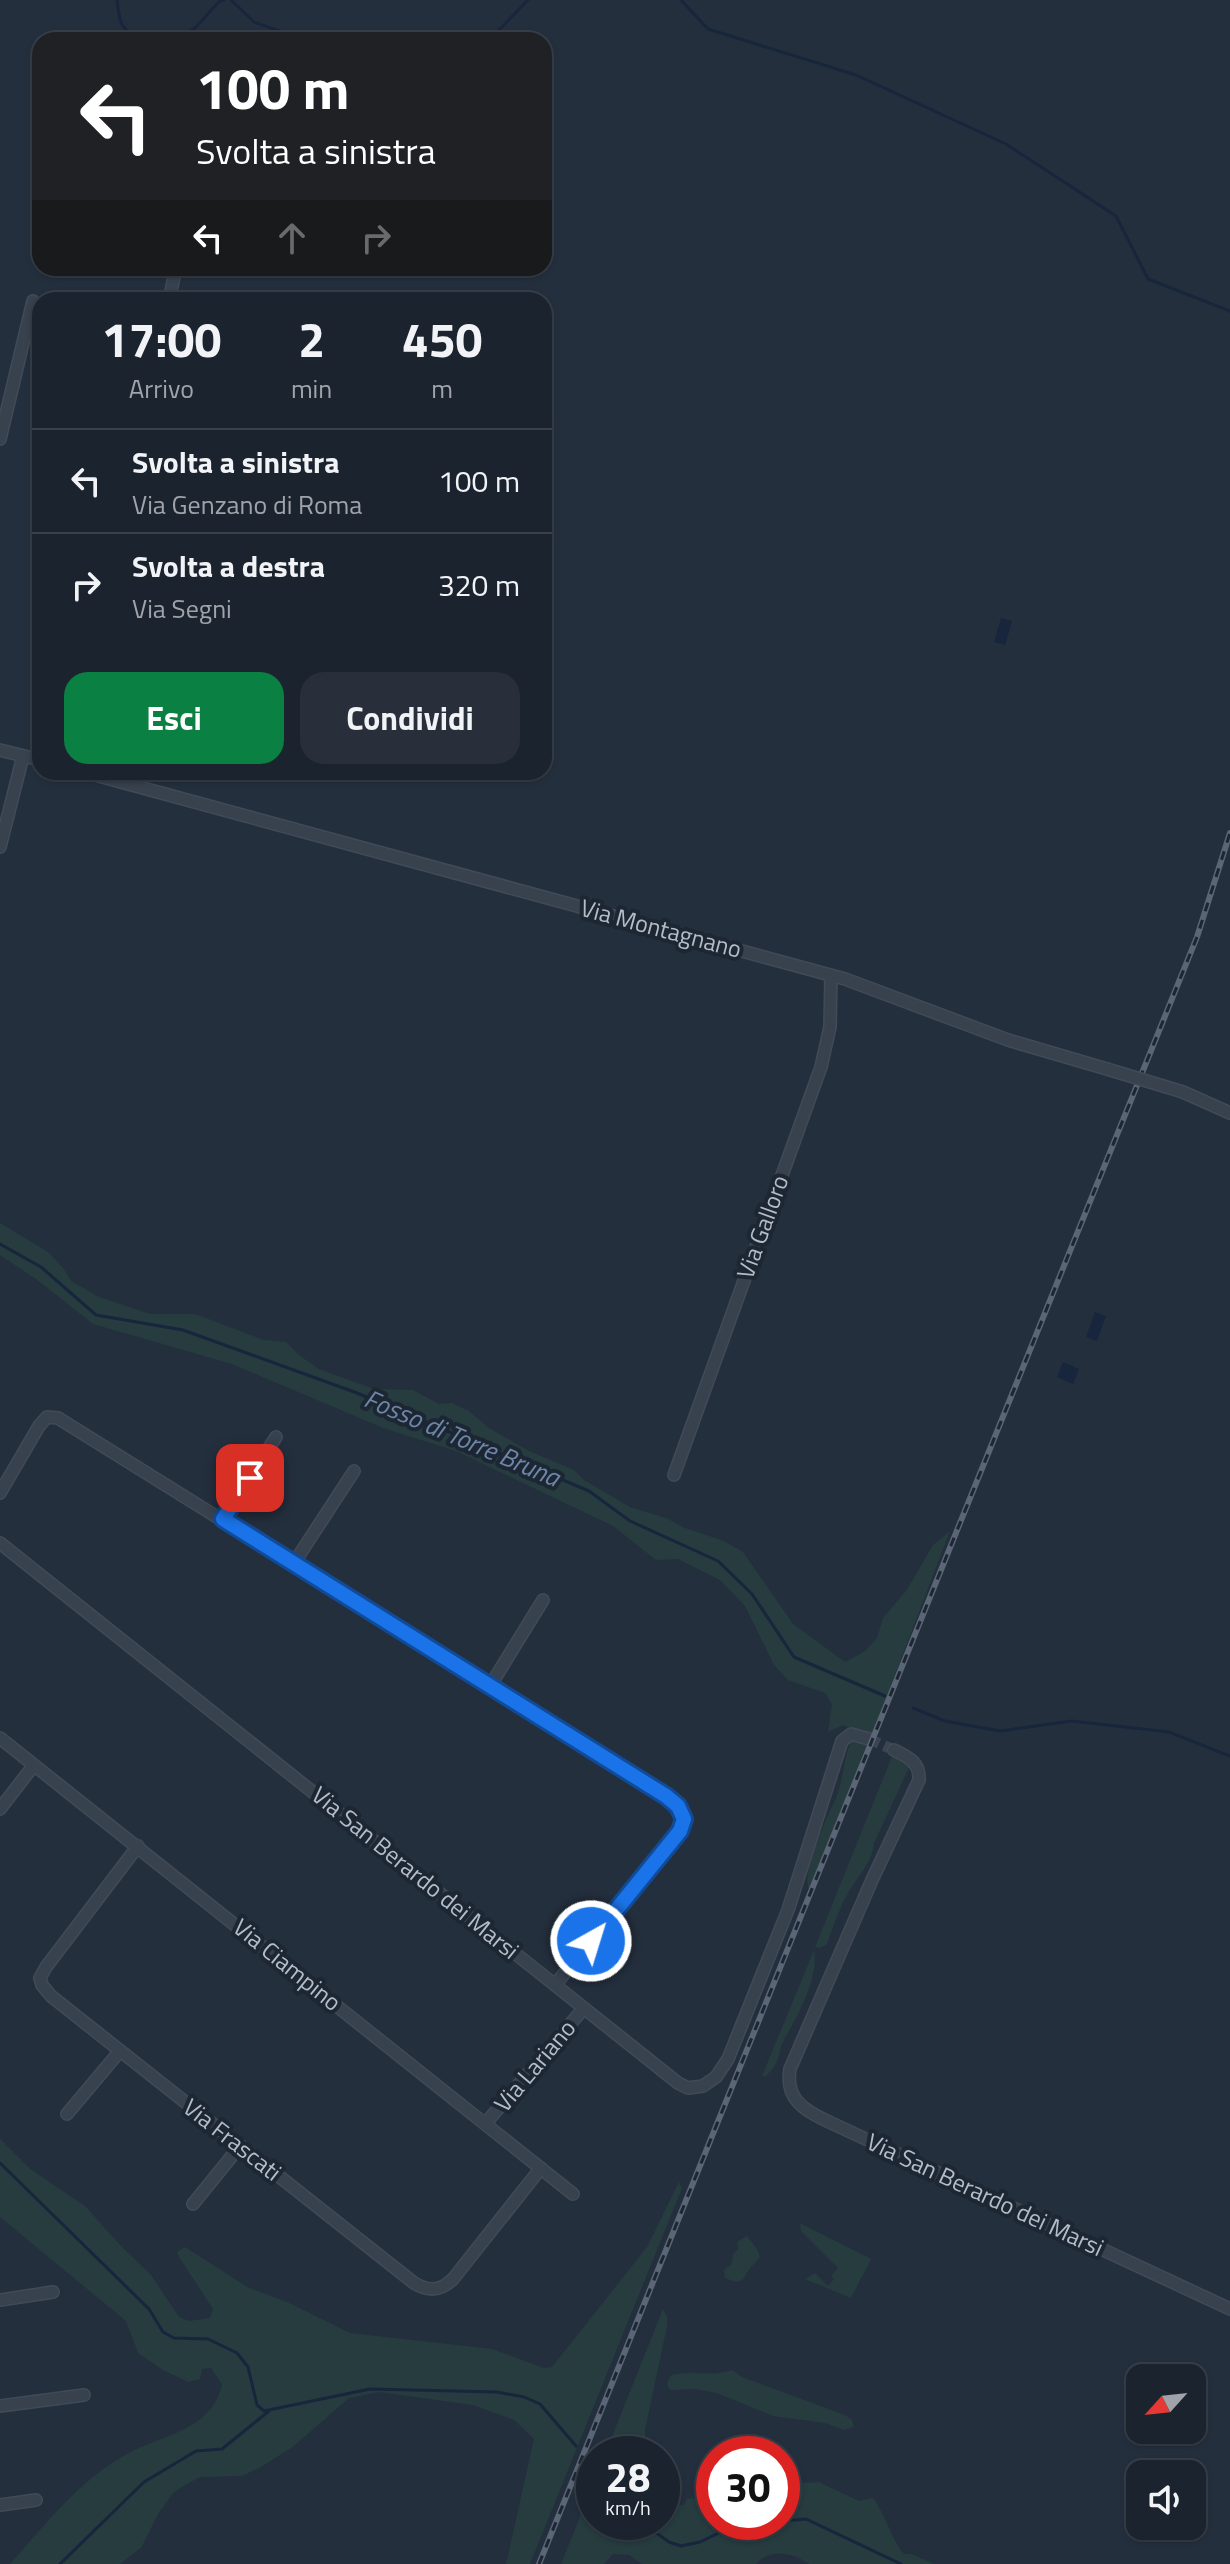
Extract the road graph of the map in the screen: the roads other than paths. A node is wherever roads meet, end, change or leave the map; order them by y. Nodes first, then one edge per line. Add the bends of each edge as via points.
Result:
1 (32, 305) edge
2 (0, 439) edge
3 (0, 750) edge
4 (23, 756) junction
5 (32, 758) edge
6 (113, 780) edge
7 (0, 847) edge
8 (831, 975) junction
9 (1230, 1113) edge
10 (276, 1437) dead end
11 (354, 1471) dead end
12 (674, 1475) dead end
13 (0, 1493) edge
14 (223, 1519) junction
15 (0, 1543) edge
16 (294, 1563) junction
17 (543, 1600) dead end
18 (490, 1686) junction
19 (0, 1738) edge
20 (869, 1739) tunnel mouth
21 (894, 1750) tunnel mouth
22 (34, 1765) junction
23 (0, 1809) edge
24 (138, 1846) junction
25 (555, 1985) junction
26 (584, 2008) junction
27 (120, 2051) junction
28 (67, 2114) dead end
29 (485, 2124) junction
30 (240, 2146) junction
31 (541, 2168) junction
32 (573, 2194) dead end
33 (193, 2204) dead end
34 (53, 2292) dead end
35 (0, 2300) edge
36 (1230, 2309) edge
37 (84, 2395) dead end
38 (0, 2406) edge
39 (36, 2500) dead end
40 (0, 2505) edge

1 - 2 street
3 - 4 street
4 - 5 street
4 - 7 street
6 - 8 street, Via Montagnano
8 - 9 street, Via Montagnano, bridge via 1008,1040 1183,1092
8 - 12 street, Via Galloro via 830,1027 821,1067
10 - 14 street
11 - 16 street
13 - 14 street via 39,1426 54,1417
14 - 16 street
15 - 25 street, Via San Berardo dei Marsi
16 - 18 street
17 - 18 street
18 - 25 street via 666,1796 684,1819 680,1831
19 - 22 street, Via Ciampino
20 - 26 street, Via San Berardo dei Marsi via 848,1735 839,1746 782,1926 728,2059 712,2081 696,2088 681,2085
21 - 36 street, Via San Berardo dei Marsi via 914,1762 919,1780 790,2069 793,2098 827,2121
22 - 23 street
22 - 24 street, Via Ciampino
24 - 27 street, Via Frascati via 40,1978 51,1996
24 - 29 street, Via Ciampino
25 - 26 street, Via San Berardo dei Marsi
26 - 29 street, Via Lariano
27 - 28 street
27 - 30 street, Via Frascati
29 - 31 street, Via Ciampino
30 - 31 street, Via Frascati via 427,2289 442,2288 453,2279
30 - 33 street
31 - 32 street, Via Ciampino
34 - 35 street
37 - 38 street
39 - 40 street

